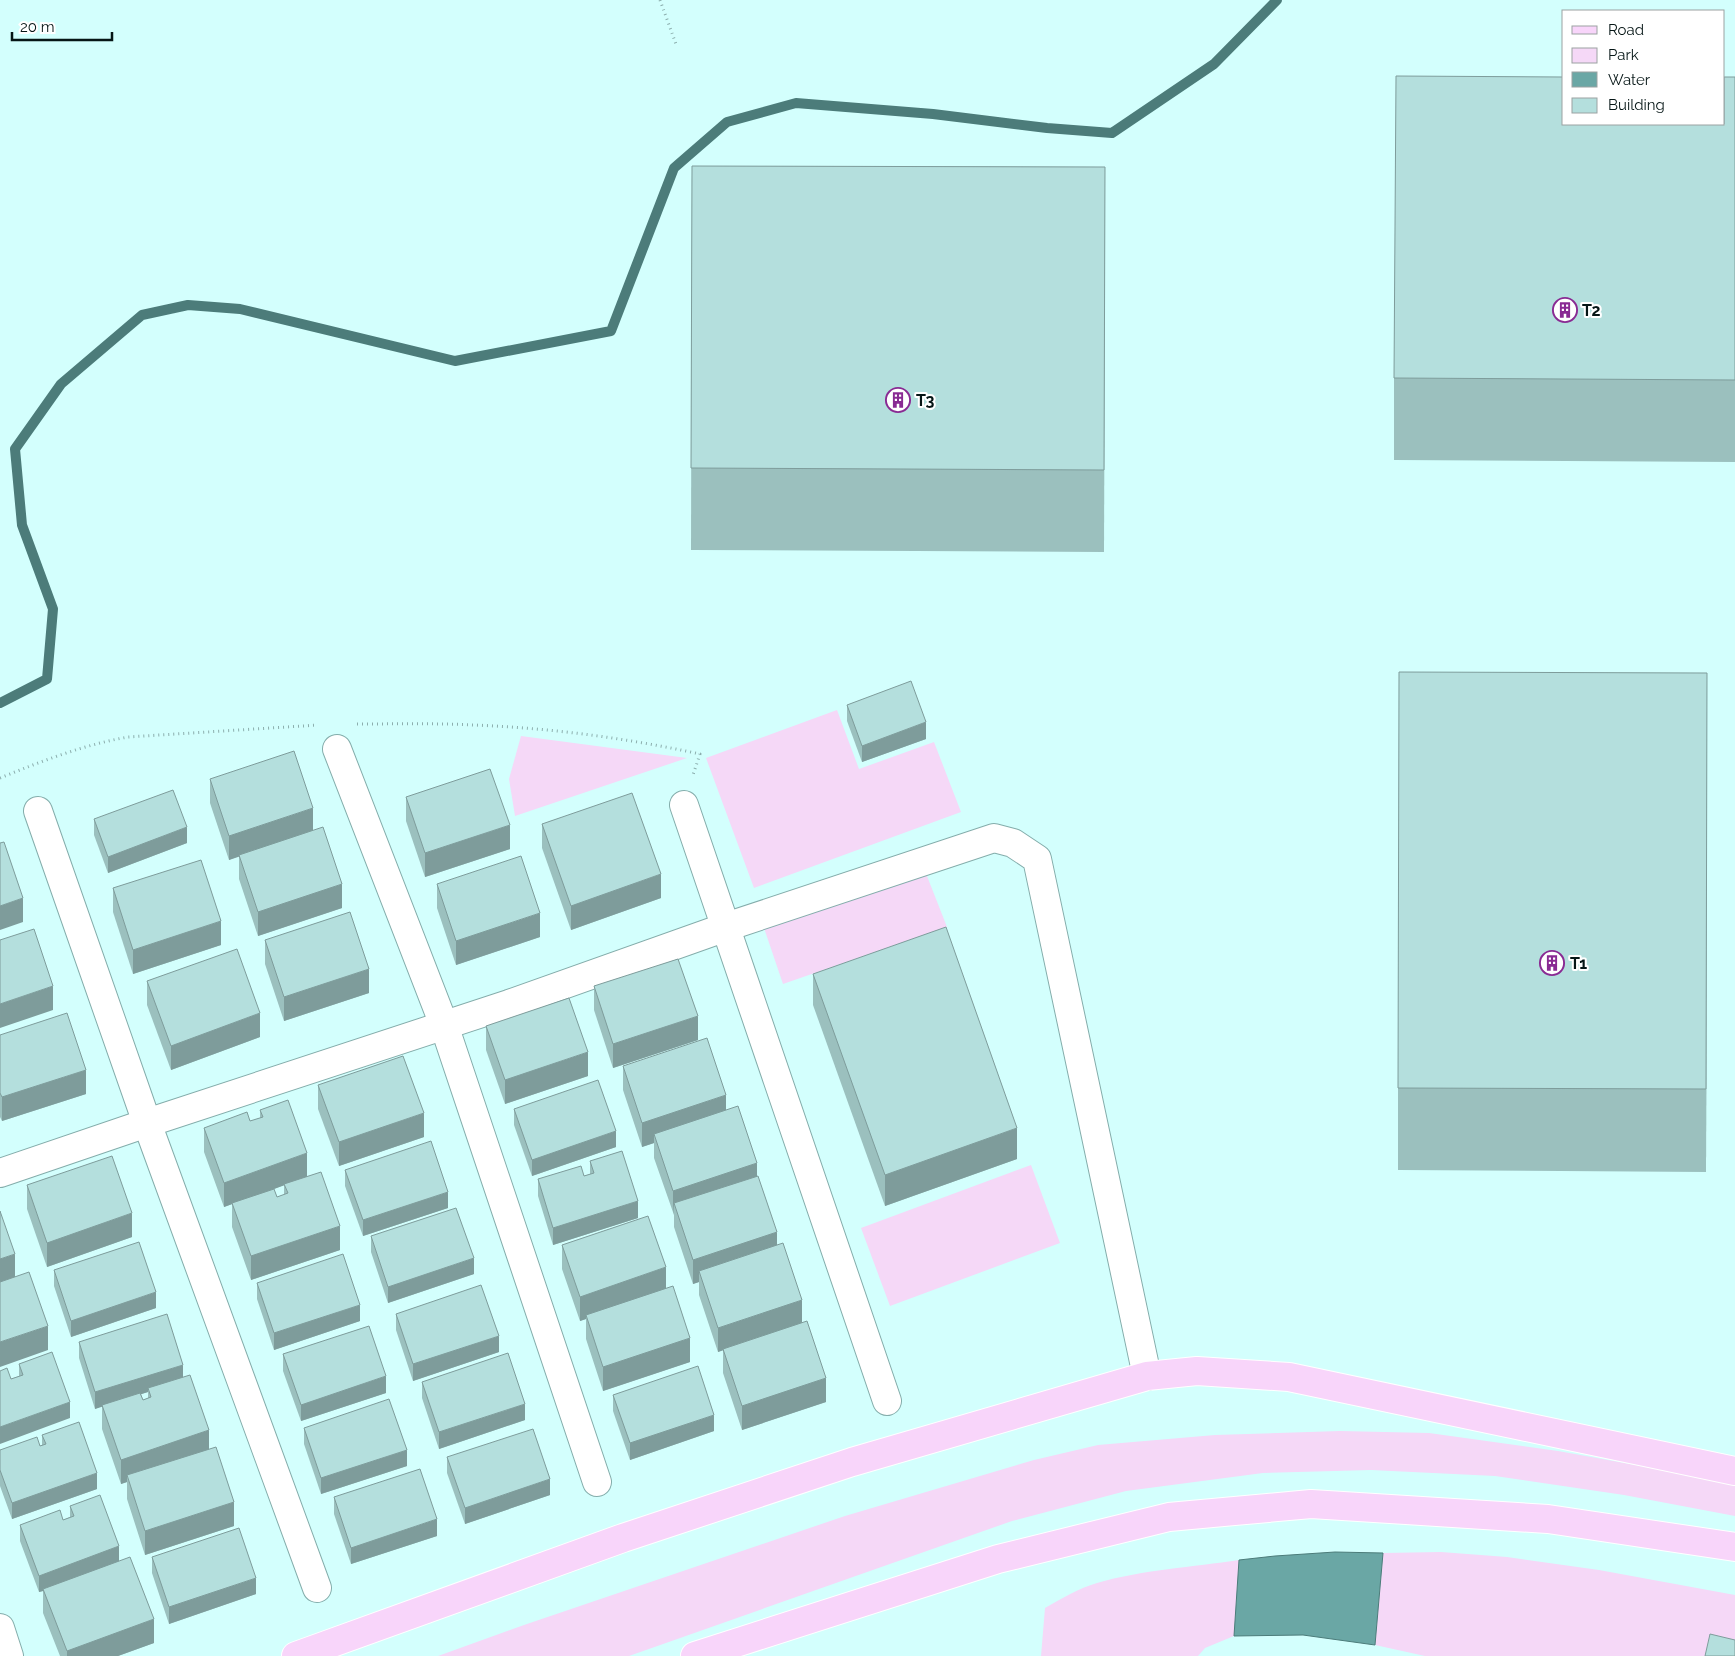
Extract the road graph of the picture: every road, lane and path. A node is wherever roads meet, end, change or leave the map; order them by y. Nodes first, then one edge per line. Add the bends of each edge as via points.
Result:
1 (660, 0) edge
2 (677, 47) dead end
3 (350, 724) dead end
4 (320, 725) dead end
5 (338, 749) dead end
6 (0, 778) edge
7 (684, 805) joint
8 (38, 811) dead end
9 (726, 927) junction
10 (444, 1025) junction
11 (147, 1123) junction
12 (0, 1174) edge
13 (1147, 1376) junction
14 (887, 1401) dead end
15 (1735, 1471) edge
16 (597, 1482) dead end
17 (1735, 1547) edge
18 (317, 1588) dead end
19 (0, 1628) edge
20 (732, 1650) edge
21 (9, 1656) edge
22 (296, 1656) edge
23 (694, 1656) edge

1 - 2 path
3 - 7 path via 474,725 548,730 655,744 700,754
4 - 6 path via 128,737 45,760
5 - 10 street
7 - 9 street
8 - 11 street
9 - 10 street
9 - 13 street via 994,838 1013,843 1037,859
9 - 14 street
10 - 11 street
10 - 16 street
11 - 12 street
11 - 18 street
13 - 15 main road via 1197,1371 1289,1377
13 - 22 main road via 852,1462 623,1538
17 - 20 main road via 1548,1519 1311,1504 1169,1518 1008,1556
19 - 21 street
20 - 23 main road

